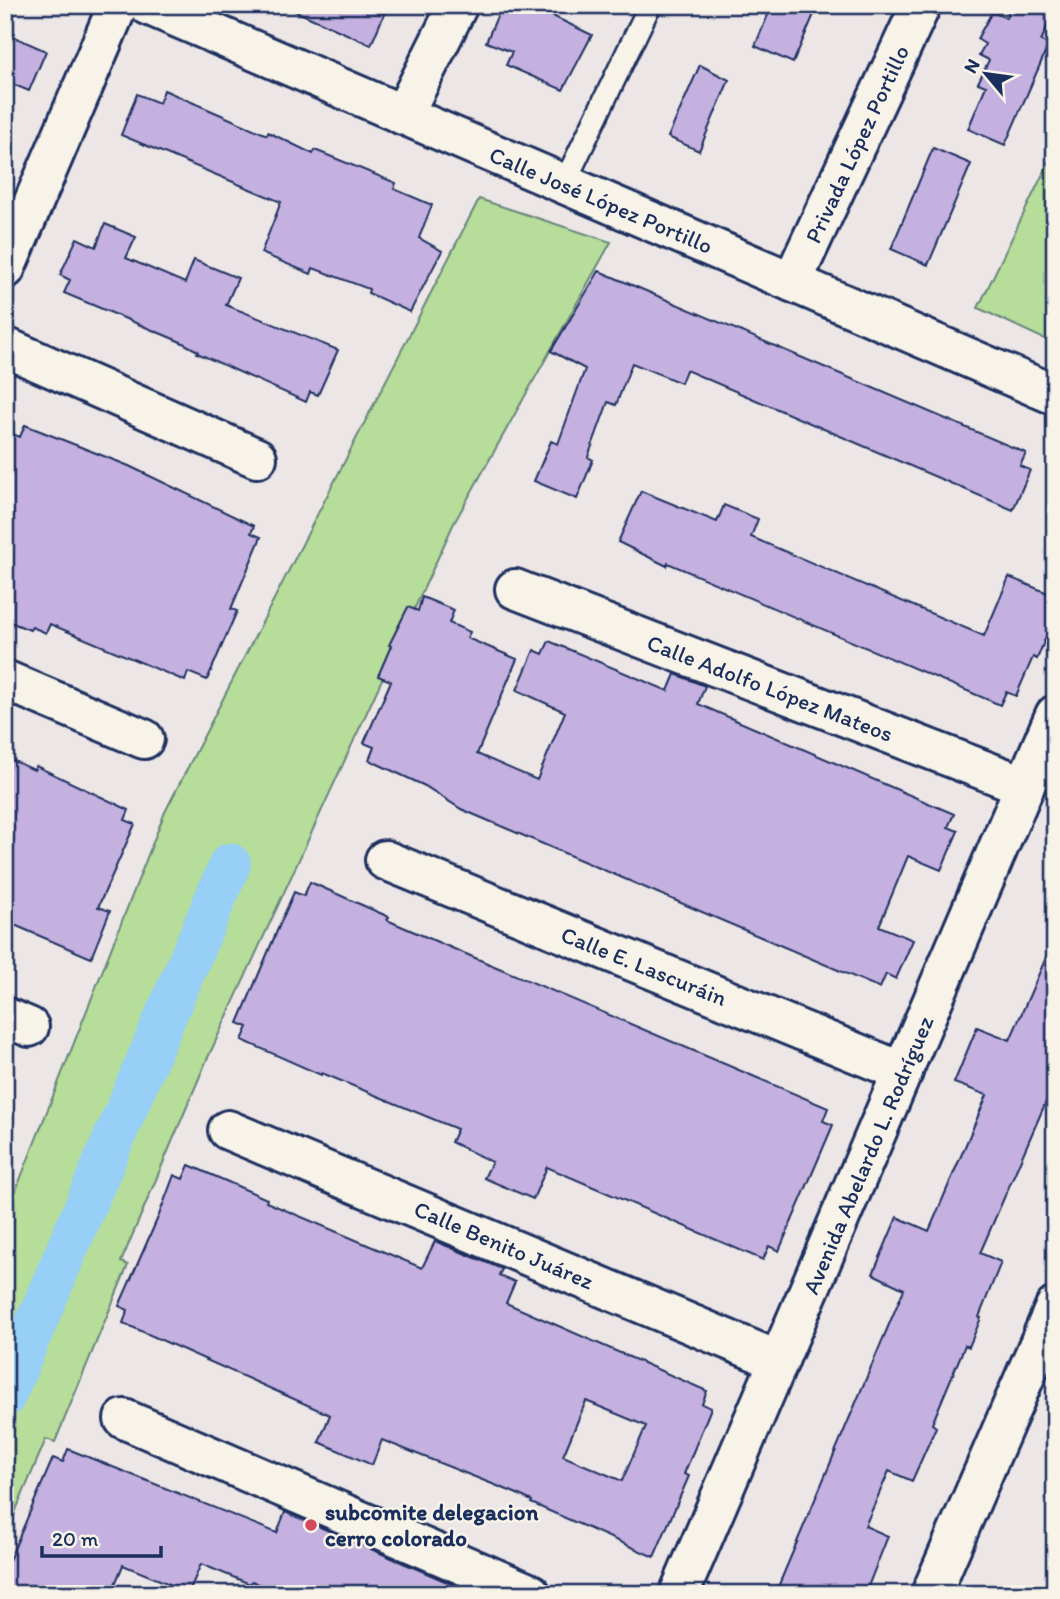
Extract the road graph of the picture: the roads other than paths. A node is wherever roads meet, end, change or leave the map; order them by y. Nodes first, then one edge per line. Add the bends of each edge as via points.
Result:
1 (118, 5) edge
2 (148, 5) edge
3 (458, 5) edge
4 (650, 5) edge
5 (921, 5) edge
6 (403, 115) junction
7 (564, 184) junction
8 (5, 269) edge
9 (792, 282) junction
10 (5, 347) edge
11 (1055, 395) edge
12 (257, 458) dead end
13 (515, 589) dead end
14 (5, 680) edge
15 (1055, 715) edge
16 (144, 739) dead end
17 (1025, 786) junction
18 (385, 860) dead end
19 (903, 1072) junction
20 (228, 1130) dead end
21 (1055, 1307) edge
22 (779, 1361) junction
23 (124, 1419) dead end
24 (531, 1594) edge
25 (679, 1594) edge
26 (931, 1594) edge

1 - 8 street
2 - 6 street, Calle José López Portillo
3 - 6 street
4 - 7 lane
5 - 9 street, Privada López Portillo
6 - 7 street, Calle José López Portillo
7 - 9 street, Calle José López Portillo
9 - 11 street, Calle José López Portillo
10 - 12 street
13 - 17 street, Calle Adolfo López Mateos
14 - 16 street
15 - 17 street, Avenida Abelardo L. Rodríguez
17 - 19 street, Avenida Abelardo L. Rodríguez
18 - 19 street, Calle E. Lascuráin
19 - 22 street, Avenida Abelardo L. Rodríguez
20 - 22 street, Calle Benito Juárez
21 - 26 street
22 - 25 street, Avenida Abelardo L. Rodríguez
23 - 24 street

